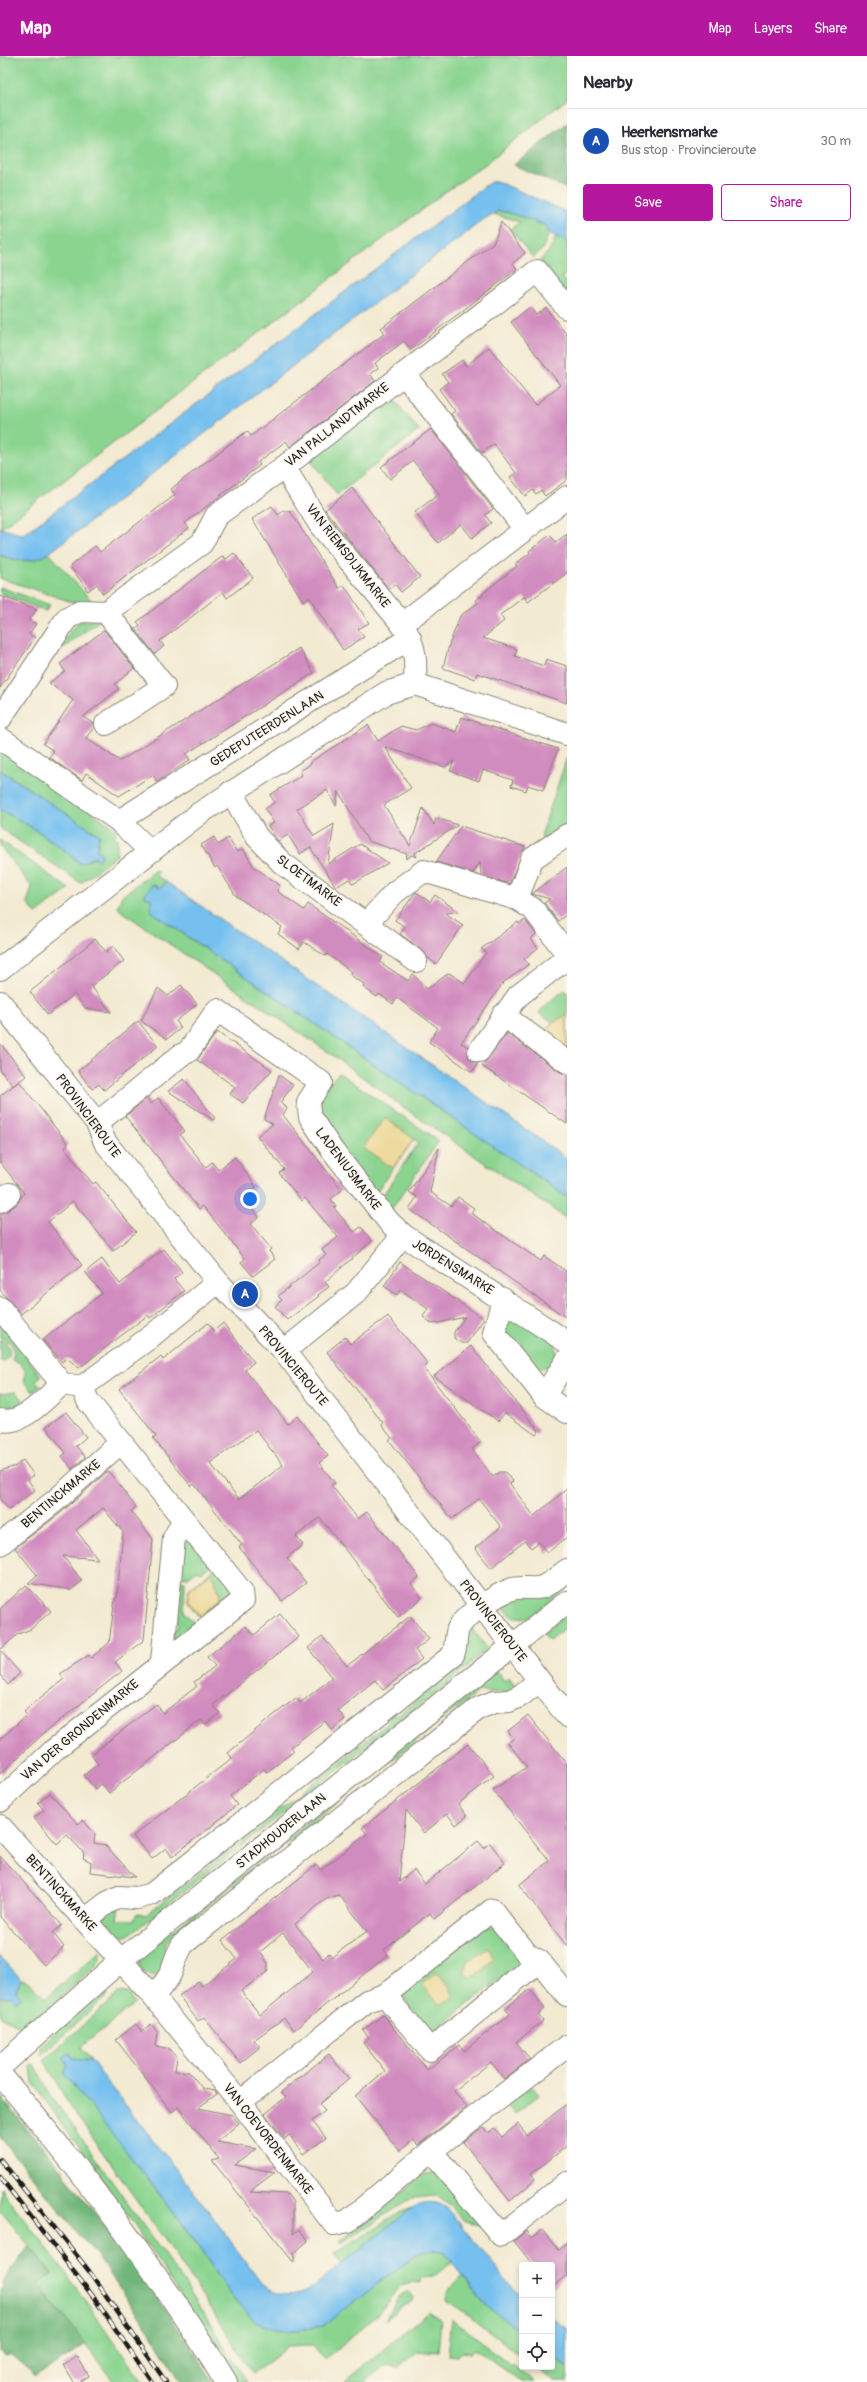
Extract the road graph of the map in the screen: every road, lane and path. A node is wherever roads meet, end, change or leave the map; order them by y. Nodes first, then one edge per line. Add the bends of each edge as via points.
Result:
1 (567, 308) edge
2 (404, 374) junction
3 (284, 467) junction
4 (564, 505) edge
5 (525, 529) junction
6 (106, 612) junction
7 (406, 631) junction
8 (416, 684) junction
9 (0, 719) edge
10 (106, 724) dead end
11 (567, 734) edge
12 (0, 738) edge
13 (231, 792) junction
14 (119, 821) junction
15 (567, 835) edge
16 (150, 850) junction
17 (517, 899) junction
18 (366, 924) junction
19 (416, 961) dead end
20 (565, 963) edge
21 (0, 969) edge
22 (0, 1002) edge
23 (504, 1015) junction
24 (479, 1051) dead end
25 (567, 1062) edge
26 (97, 1123) junction
27 (403, 1235) junction
28 (218, 1282) junction
29 (503, 1299) junction
30 (0, 1308) edge
31 (567, 1342) edge
32 (284, 1351) junction
33 (567, 1360) edge
34 (72, 1385) junction
35 (544, 1396) junction
36 (567, 1412) edge
37 (0, 1420) edge
38 (120, 1442) junction
39 (183, 1521) junction
40 (0, 1544) edge
41 (567, 1570) edge
42 (567, 1602) edge
43 (481, 1607) junction
44 (512, 1645) junction
45 (162, 1662) junction
46 (539, 1680) junction
47 (567, 1716) edge
48 (0, 1801) edge
49 (0, 1826) edge
50 (86, 1919) junction
51 (121, 1960) junction
52 (539, 1961) junction
53 (152, 1995) junction
54 (385, 1995) junction
55 (567, 1995) edge
56 (567, 2046) edge
57 (0, 2066) edge
58 (0, 2074) edge
59 (240, 2102) junction
60 (431, 2151) junction
61 (567, 2183) edge
62 (226, 2382) edge

1 - 2 street, VAN PALLANDTMARKE via 537,270
2 - 3 street, VAN PALLANDTMARKE
2 - 5 street
3 - 6 street, VAN PALLANDTMARKE via 216,516 202,544
3 - 7 street, VAN RIEMSDIJKMARKE via 320,525
4 - 5 street
5 - 7 street
6 - 9 street via 80,611 67,618
6 - 10 street via 164,686
7 - 8 street via 416,655
7 - 14 street, GEDEPUTEERDENLAAN
8 - 11 street
8 - 13 street via 386,693
12 - 14 street
13 - 16 street
13 - 18 street, SLOETMARKE via 257,837 282,863
14 - 16 street
15 - 17 street via 532,859
16 - 21 street
17 - 18 street via 424,871 395,892
17 - 20 street via 533,909
18 - 19 street, SLOETMARKE
20 - 23 street via 518,996
22 - 26 street, PROVINCIEROUTE
23 - 24 street
23 - 25 street
26 - 27 street, LADENIUSMARKE via 188,1052 217,1010 321,1082 308,1102 310,1117 332,1150 389,1222
26 - 28 street, PROVINCIEROUTE via 105,1142
27 - 29 street, JORDENSMARKE
27 - 32 street via 356,1293
28 - 32 street, PROVINCIEROUTE
28 - 34 street via 149,1338
29 - 31 street, JORDENSMARKE
29 - 35 street, JORDENSMARKE via 494,1333
30 - 34 street, VAN DER GRONDENMARKE
32 - 43 street, PROVINCIEROUTE
33 - 35 street
34 - 37 street via 20,1418
34 - 38 street, VAN DER GRONDENMARKE
35 - 36 street, JORDENSMARKE
38 - 39 street, VAN DER GRONDENMARKE
38 - 40 street, BENTINCKMARKE via 55,1501
39 - 45 street via 174,1538
39 - 45 street, VAN DER GRONDENMARKE via 242,1592 243,1600
41 - 43 street via 540,1588 513,1589
42 - 44 street, STADHOUDERLAAN
43 - 44 street, PROVINCIEROUTE
43 - 50 street via 464,1621 458,1630 453,1655 152,1894 137,1898 119,1897
44 - 46 street, PROVINCIEROUTE
44 - 51 street, STADHOUDERLAAN
45 - 48 street, VAN DER GRONDENMARKE via 54,1750
46 - 47 street, PROVINCIEROUTE
46 - 53 street, STADHOUDERLAAN via 520,1696 479,1708 183,1944 177,1954 174,1970 164,1985
49 - 50 street, BENTINCKMARKE
50 - 51 street, BENTINCKMARKE
51 - 53 street, VAN COEVORDENMARKE
51 - 57 street, STADHOUDERLAAN
52 - 54 street via 528,1955 492,1910
52 - 54 street via 430,2050
52 - 55 street
53 - 59 street, VAN COEVORDENMARKE
54 - 59 street via 367,2001
56 - 60 street, VAN COEVORDENMARKE
58 - 62 street via 56,2140 127,2235
59 - 60 street, VAN COEVORDENMARKE via 334,2224 348,2221
60 - 61 street via 501,2235

